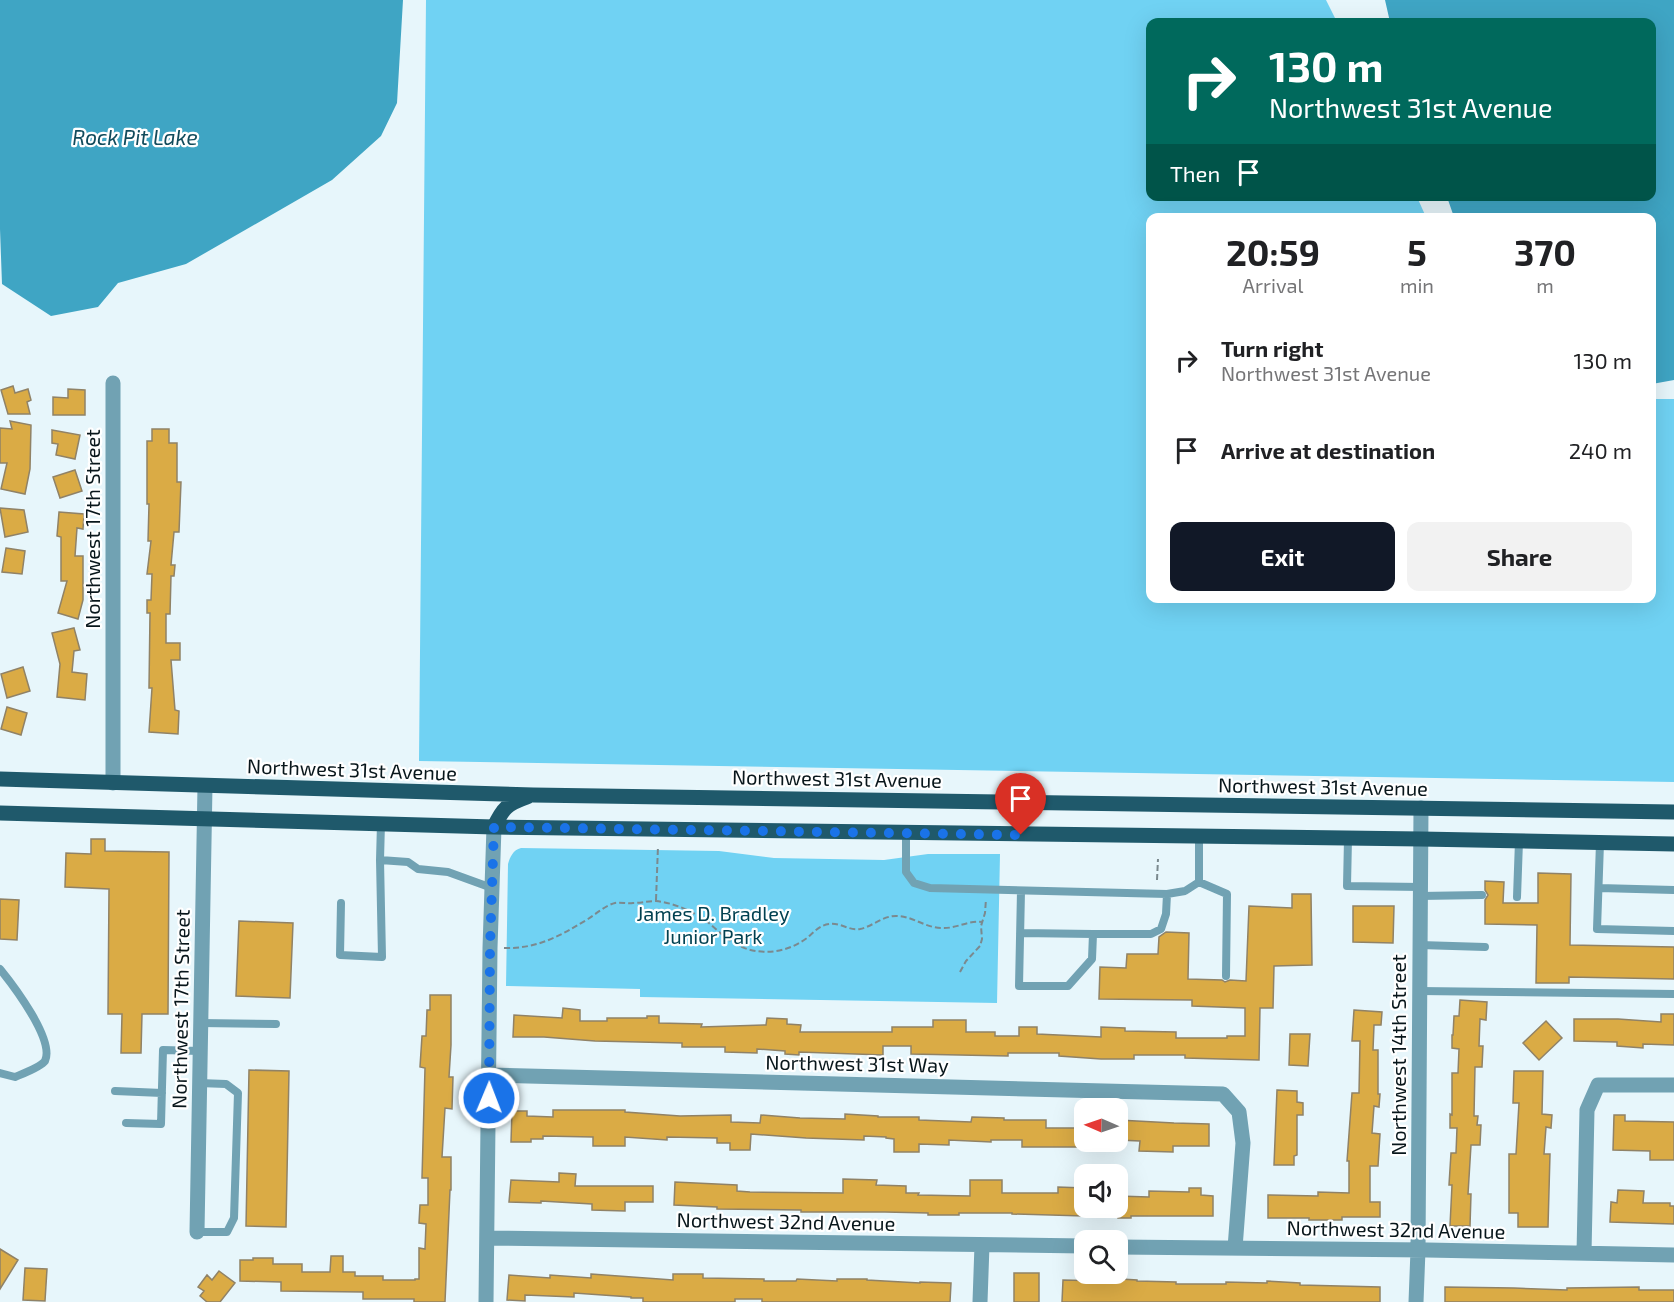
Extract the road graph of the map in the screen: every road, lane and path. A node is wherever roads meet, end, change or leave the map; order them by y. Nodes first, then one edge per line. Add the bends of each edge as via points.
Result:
1 (113, 383) dead end
2 (0, 779) edge
3 (113, 783) junction
4 (205, 786) junction
5 (533, 795) junction
6 (1421, 808) junction
7 (1674, 812) edge
8 (0, 813) edge
9 (204, 818) junction
10 (381, 823) junction
11 (494, 827) junction
12 (906, 833) junction
13 (1199, 837) junction
14 (1348, 838) junction
15 (1421, 839) junction
16 (1519, 841) junction
17 (1600, 843) junction
18 (1674, 844) edge
19 (658, 846) dead end
20 (1158, 859) dead end
21 (380, 860) junction
22 (1157, 880) dead end
23 (1199, 882) junction
24 (492, 888) junction
25 (1599, 888) junction
26 (1674, 890) edge
27 (1021, 891) junction
28 (1420, 891) junction
29 (1167, 894) junction
30 (1482, 895) dead end
31 (986, 897) dead end
32 (1517, 897) dead end
33 (656, 901) junction
34 (341, 903) dead end
35 (981, 922) junction
36 (1674, 931) edge
37 (1020, 933) junction
38 (1093, 934) junction
39 (1420, 945) junction
40 (1485, 946) dead end
41 (504, 948) dead end
42 (0, 969) edge
43 (960, 972) dead end
44 (1226, 976) dead end
45 (1420, 991) junction
46 (1674, 994) edge
47 (200, 1023) junction
48 (276, 1024) dead end
49 (200, 1051) junction
50 (0, 1073) edge
51 (489, 1075) junction
52 (199, 1083) junction
53 (1674, 1085) edge
54 (115, 1091) dead end
55 (162, 1093) junction
56 (126, 1124) dead end
57 (196, 1232) joint
58 (487, 1238) junction
59 (982, 1245) junction
60 (1074, 1246) edge
61 (1128, 1247) edge
62 (1235, 1248) junction
63 (1418, 1250) junction
64 (1584, 1253) junction
65 (1674, 1255) edge
66 (486, 1302) edge
67 (980, 1302) edge
68 (1416, 1302) edge

1 - 3 street, Northwest 17th Street
2 - 3 main road, Northwest 31st Avenue
3 - 4 main road, Northwest 31st Avenue
4 - 5 main road, Northwest 31st Avenue
4 - 9 street, Northwest 17th Street
5 - 6 main road, Northwest 31st Avenue
5 - 11 main road via 512,802
6 - 7 main road, Northwest 31st Avenue
6 - 15 street, Northwest 14th Street
8 - 9 main road
9 - 10 main road
9 - 47 street, Northwest 17th Street
10 - 11 main road
10 - 21 lane
11 - 12 main road
11 - 24 street
12 - 13 main road
12 - 27 lane via 906,872 914,883 930,888
13 - 14 main road
13 - 23 lane
14 - 15 main road
14 - 28 lane via 1347,886
15 - 16 main road
15 - 28 street, Northwest 14th Street
16 - 17 main road
16 - 32 lane
17 - 18 main road
17 - 25 lane
19 - 33 path
20 - 22 path
21 - 24 lane via 448,872
21 - 34 lane via 382,957 340,955
23 - 29 lane via 1185,891
23 - 44 lane via 1227,894
24 - 51 street
25 - 26 lane
25 - 36 lane via 1597,930
27 - 29 lane
27 - 37 lane
28 - 30 lane
28 - 39 street, Northwest 14th Street
29 - 38 lane via 1167,914 1161,928 1151,934
31 - 35 path
33 - 35 path via 698,915 732,943 770,952 796,945 828,924 854,930 897,916 941,928
33 - 41 path via 609,905 543,943
35 - 43 path via 980,946
37 - 38 lane
37 - 38 lane via 1019,986 1068,986 1092,959
39 - 40 lane
39 - 45 street, Northwest 14th Street
42 - 50 lane via 18,992 44,1038 46,1049 41,1065 15,1077
45 - 46 lane
45 - 63 street, Northwest 14th Street
47 - 48 lane
47 - 49 street, Northwest 17th Street
49 - 52 street, Northwest 17th Street
49 - 55 lane via 163,1050
51 - 58 street
51 - 62 street, Northwest 31st Way via 1223,1094 1239,1112 1243,1143
52 - 57 street, Northwest 17th Street
52 - 57 lane via 226,1084 238,1093 234,1218 227,1232
53 - 64 street via 1598,1085 1587,1110
54 - 55 lane
55 - 56 lane via 161,1124
58 - 59 street, Northwest 32nd Avenue
58 - 66 street
59 - 60 street, Northwest 32nd Avenue
59 - 67 street
61 - 62 street, Northwest 32nd Avenue
62 - 63 street, Northwest 32nd Avenue
63 - 64 street, Northwest 32nd Avenue
63 - 68 street, Northwest 14th Street
64 - 65 street, Northwest 32nd Avenue

